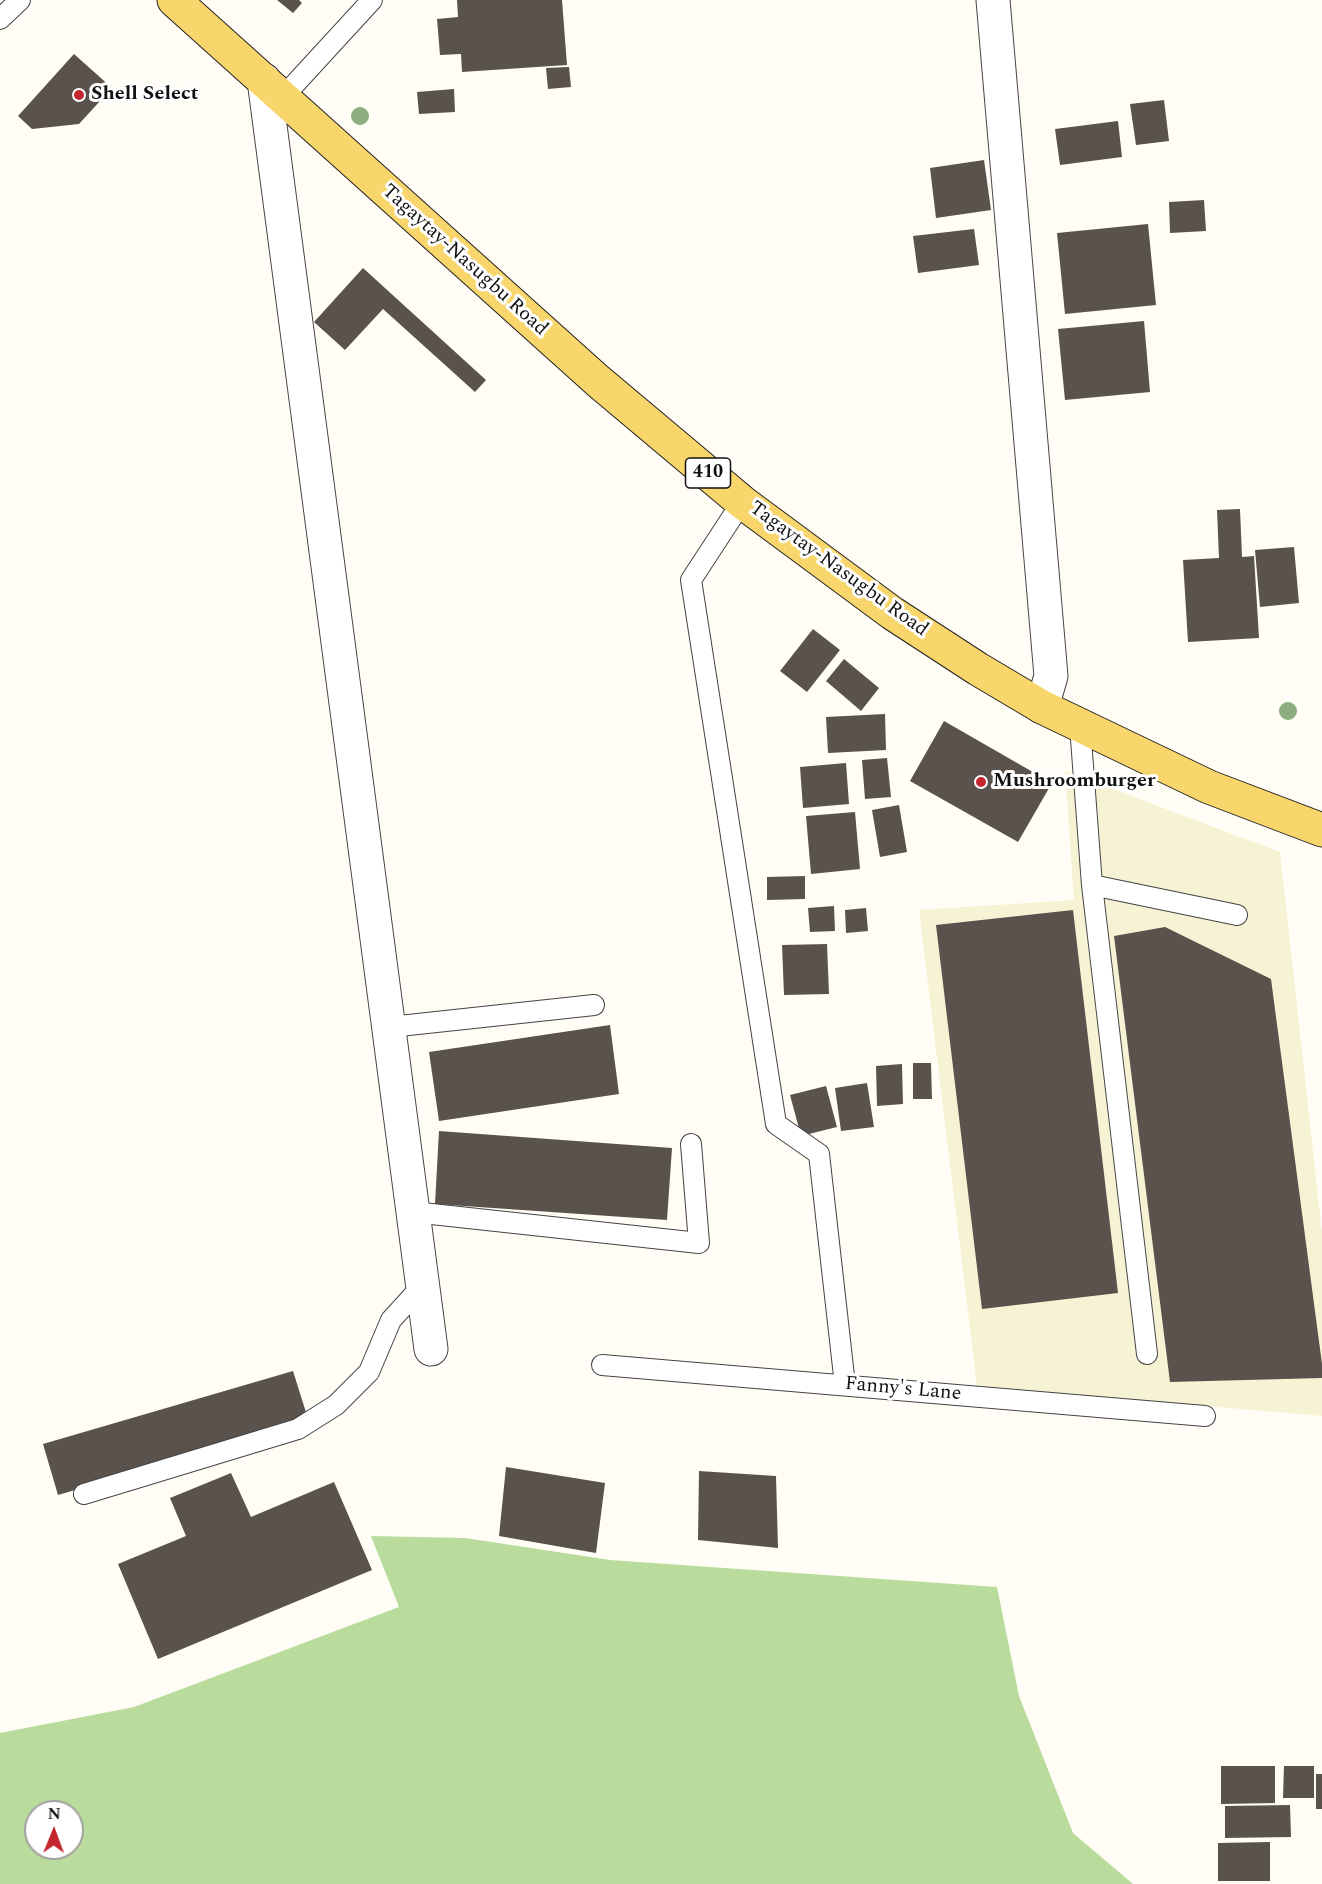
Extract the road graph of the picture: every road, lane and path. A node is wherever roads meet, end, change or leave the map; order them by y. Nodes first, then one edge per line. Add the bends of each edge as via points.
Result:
1 (20, 0) edge
2 (174, 0) edge
3 (372, 0) edge
4 (993, 0) edge
5 (0, 19) edge
6 (273, 89) junction
7 (742, 502) junction
8 (1042, 707) junction
9 (1080, 726) junction
10 (1322, 830) edge
11 (1092, 885) junction
12 (1237, 915) dead end
13 (594, 1005) dead end
14 (390, 1027) junction
15 (691, 1144) dead end
16 (413, 1212) junction
17 (423, 1285) junction
18 (431, 1349) dead end
19 (1147, 1354) dead end
20 (602, 1365) dead end
21 (845, 1385) junction
22 (1205, 1416) dead end
23 (84, 1494) dead end

1 - 5 lane
2 - 6 main road, Tagaytay-Nasugbu Road / 410
3 - 6 lane
4 - 8 street via 1051,676
6 - 7 main road, Tagaytay-Nasugbu Road / 410 via 598,381
6 - 14 street
7 - 8 main road, Tagaytay-Nasugbu Road / 410 via 892,613
7 - 21 lane via 691,580 776,1124 819,1154
8 - 9 main road, Tagaytay-Nasugbu Road / 410
9 - 10 main road, Tagaytay-Nasugbu Road / 410 via 1209,787
9 - 11 lane
11 - 12 lane
11 - 19 lane
13 - 14 lane
14 - 16 street
15 - 16 lane via 699,1242
16 - 17 street
17 - 18 street
17 - 23 lane via 391,1320 369,1372 336,1405 298,1429
20 - 21 lane, Fanny's Lane
21 - 22 lane, Fanny's Lane

